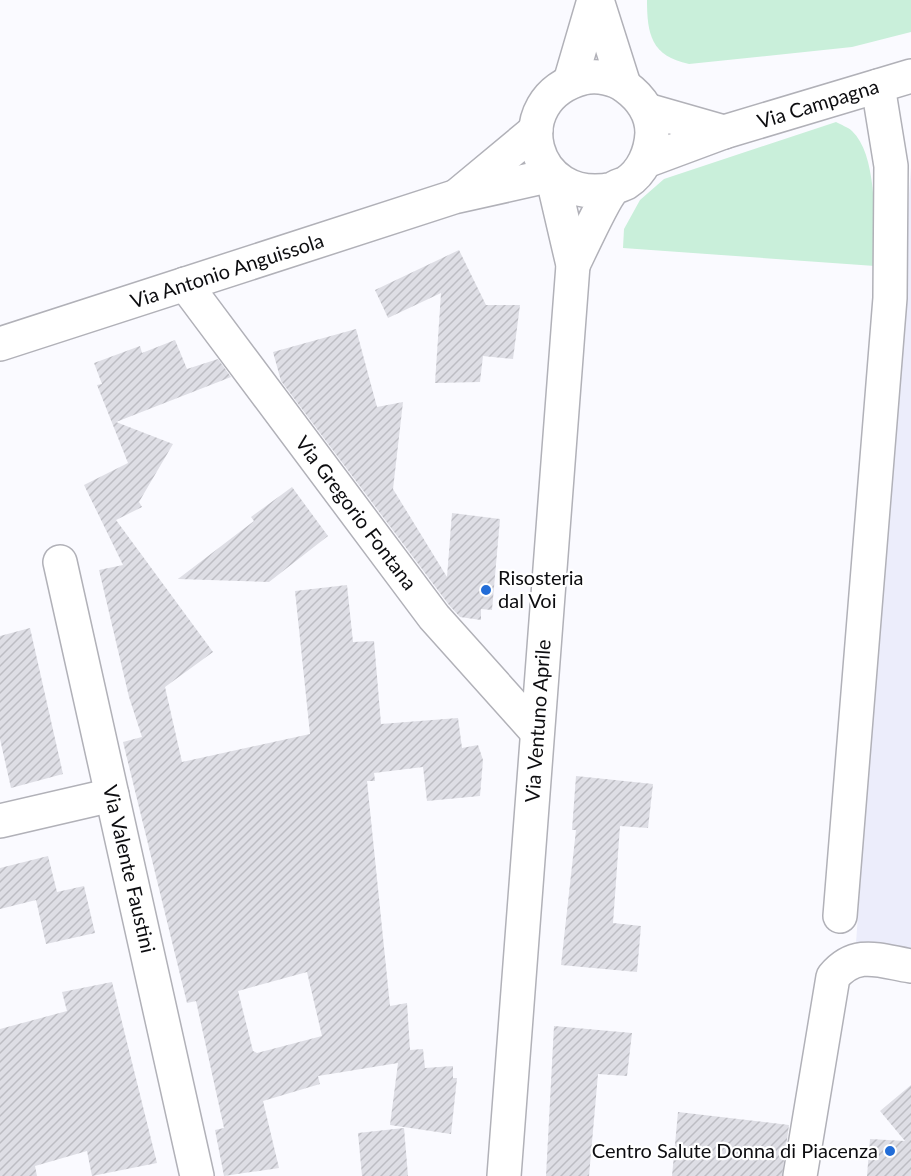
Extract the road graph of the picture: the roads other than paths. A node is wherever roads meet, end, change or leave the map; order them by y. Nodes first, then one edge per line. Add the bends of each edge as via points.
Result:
1 (595, 0) edge
2 (911, 76) edge
3 (570, 82) junction
4 (624, 85) junction
5 (878, 86) junction
6 (647, 110) junction
7 (536, 130) junction
8 (724, 132) junction
9 (646, 161) junction
10 (552, 176) junction
11 (613, 189) junction
12 (454, 197) junction
13 (573, 265) junction
14 (185, 284) junction
15 (0, 344) edge
16 (60, 562) dead end
17 (537, 732) junction
18 (112, 795) junction
19 (0, 821) edge
20 (840, 916) dead end
21 (911, 966) edge
22 (197, 1176) edge
23 (504, 1176) edge
24 (800, 1176) edge

1 - 3 street
1 - 4 street
2 - 5 street, Via Campagna
3 - 4 street, Via Ventuno Aprile via 588,77 607,78
3 - 7 street, Via Ventuno Aprile via 546,101
4 - 6 street
5 - 8 street, Via Campagna
5 - 20 street via 891,166 890,298
6 - 8 street
6 - 9 street via 652,127
7 - 10 street, Via Ventuno Aprile via 542,162
7 - 12 street, Via Antonio Anguissola
8 - 9 street, Via Campagna
9 - 11 street, Via Ventuno Aprile via 627,183
10 - 11 street via 581,191
10 - 12 street, Via Antonio Anguissola
10 - 13 street, Via Ventuno Aprile
11 - 13 street, Via Ventuno Aprile
12 - 14 street, Via Antonio Anguissola
13 - 17 street, Via Ventuno Aprile
14 - 15 street, Via Antonio Anguissola
14 - 17 street, Via Gregorio Fontana via 434,617
16 - 18 street, Via Valente Faustini
17 - 23 street, Via Ventuno Aprile
18 - 19 street
18 - 22 street, Via Valente Faustini
21 - 24 street via 861,958 844,964 833,977

